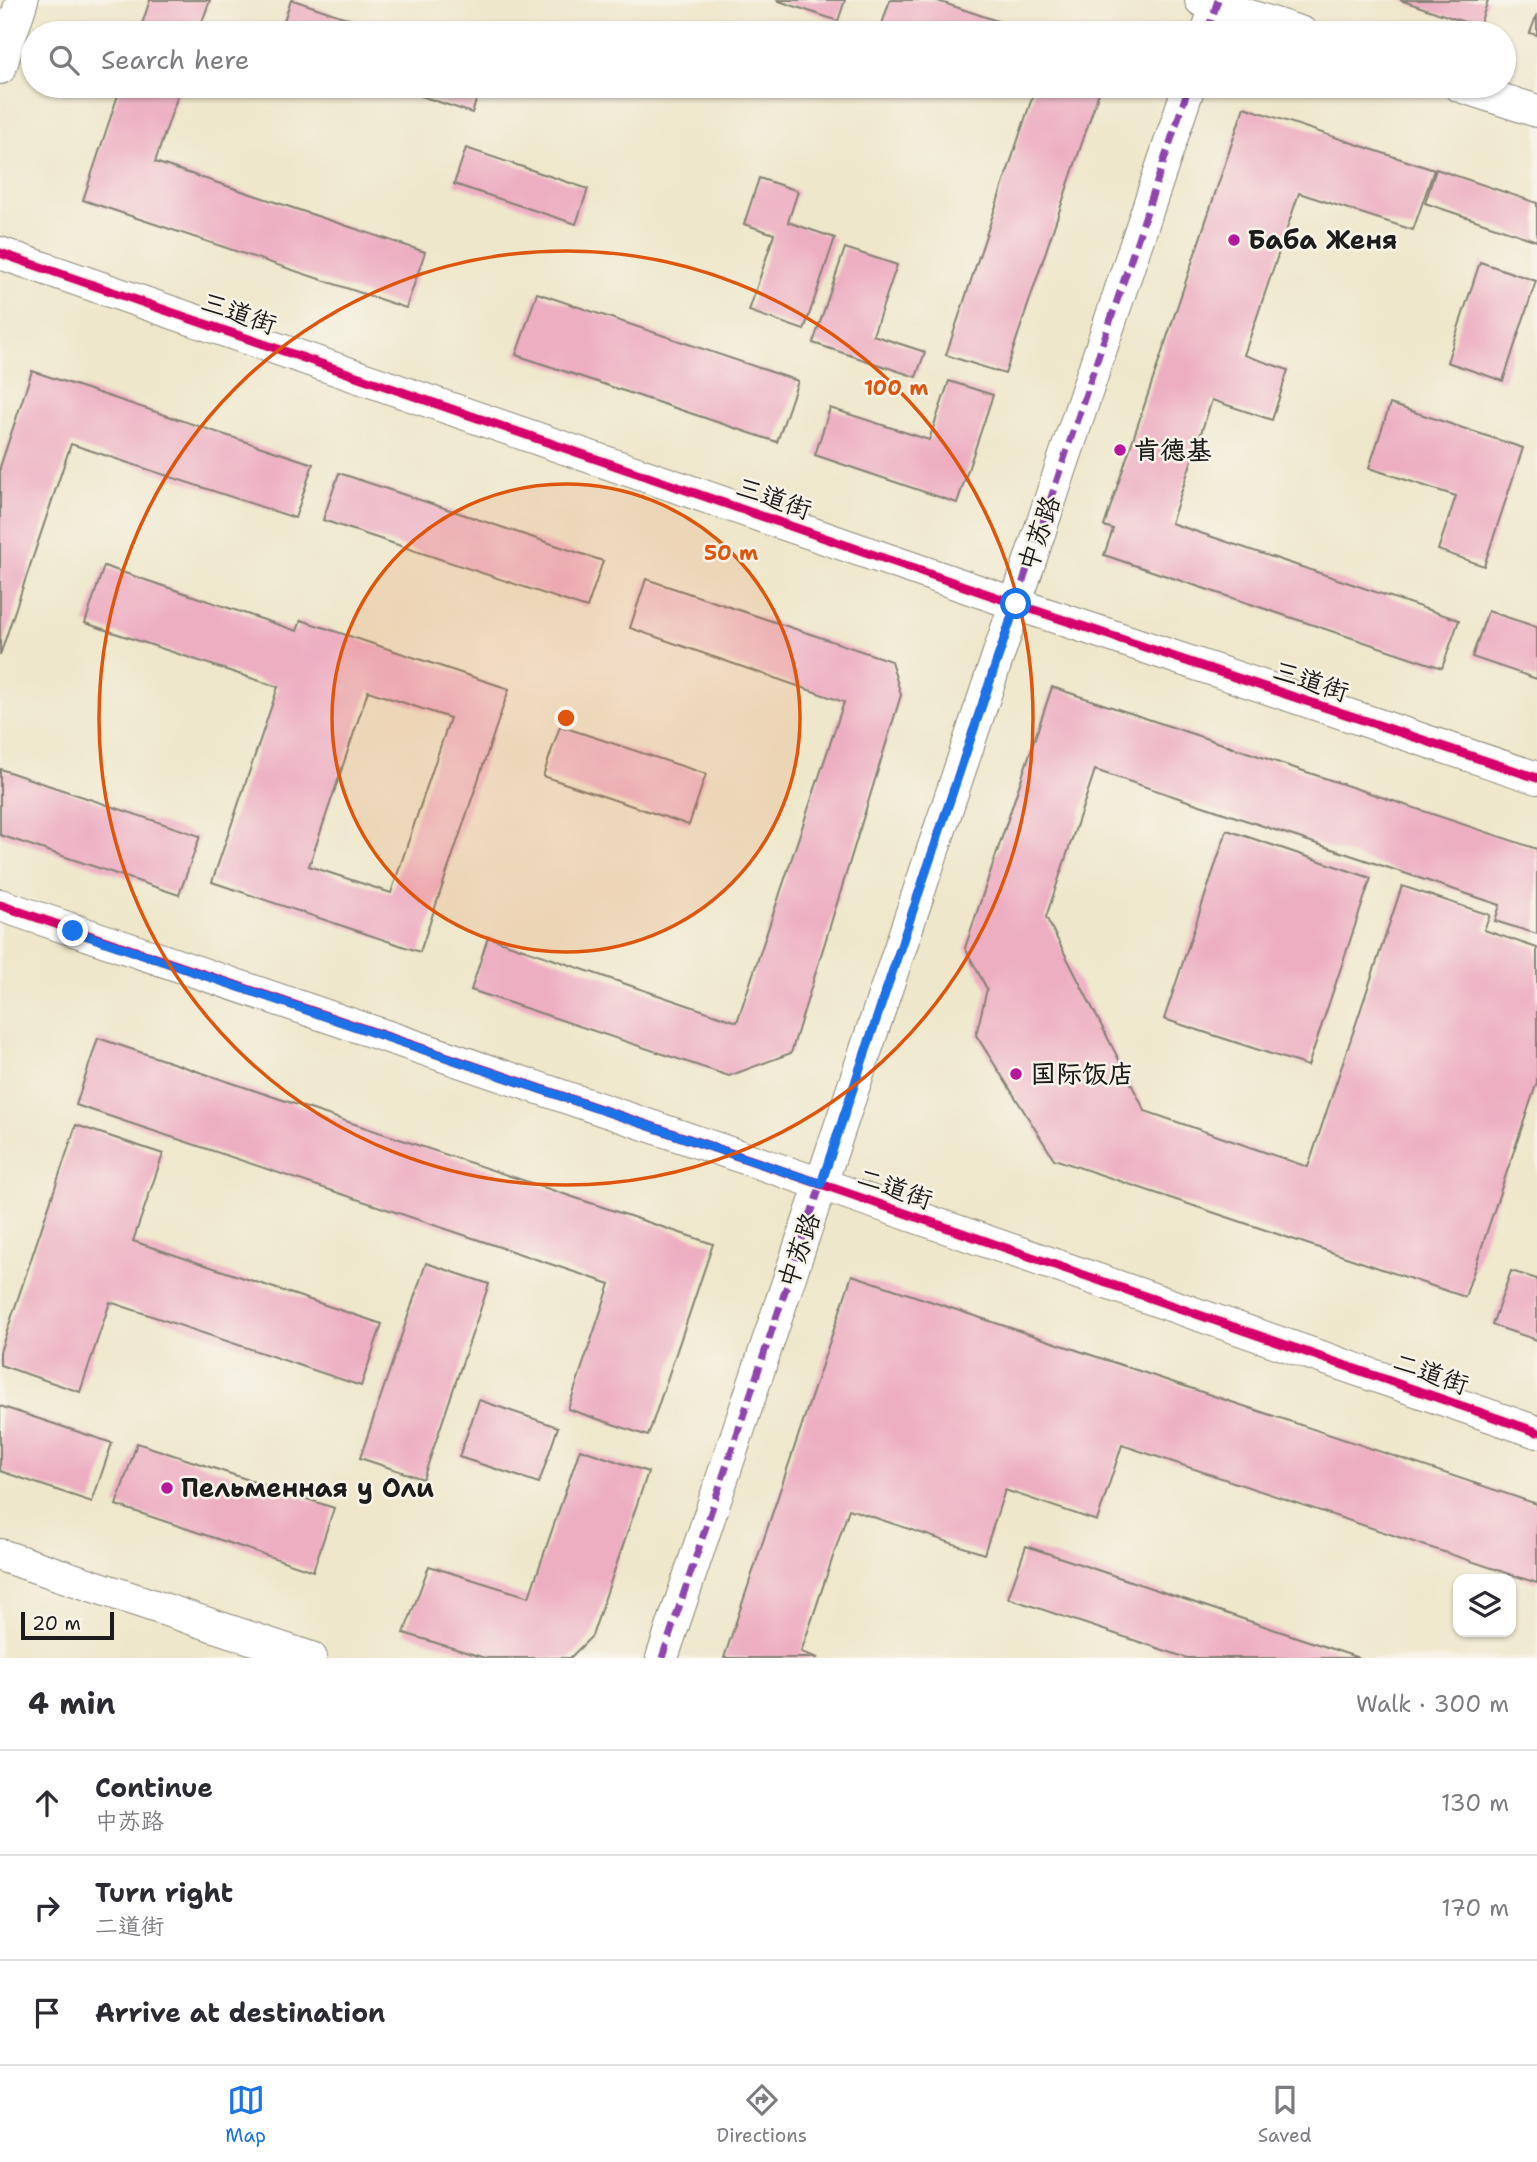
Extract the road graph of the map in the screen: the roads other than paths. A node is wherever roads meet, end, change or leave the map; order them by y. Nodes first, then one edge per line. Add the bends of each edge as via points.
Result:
1 (22, 0) edge
2 (1210, 10) edge
3 (1254, 21) edge
4 (0, 68) edge
5 (1185, 98) edge
6 (1497, 98) edge
7 (1537, 111) edge
8 (0, 253) edge
9 (1016, 604) junction
10 (1537, 778) edge
11 (0, 905) edge
12 (821, 1184) junction
13 (1537, 1432) edge
14 (0, 1555) edge
15 (311, 1658) edge
16 (663, 1658) edge

1 - 4 street
2 - 3 street
5 - 9 street, 中苏路
6 - 7 street
8 - 9 street, 三道街
9 - 10 street, 三道街
9 - 12 street, 中苏路
11 - 12 street, 二道街
12 - 13 street, 二道街
12 - 16 street, 中苏路
14 - 15 street

